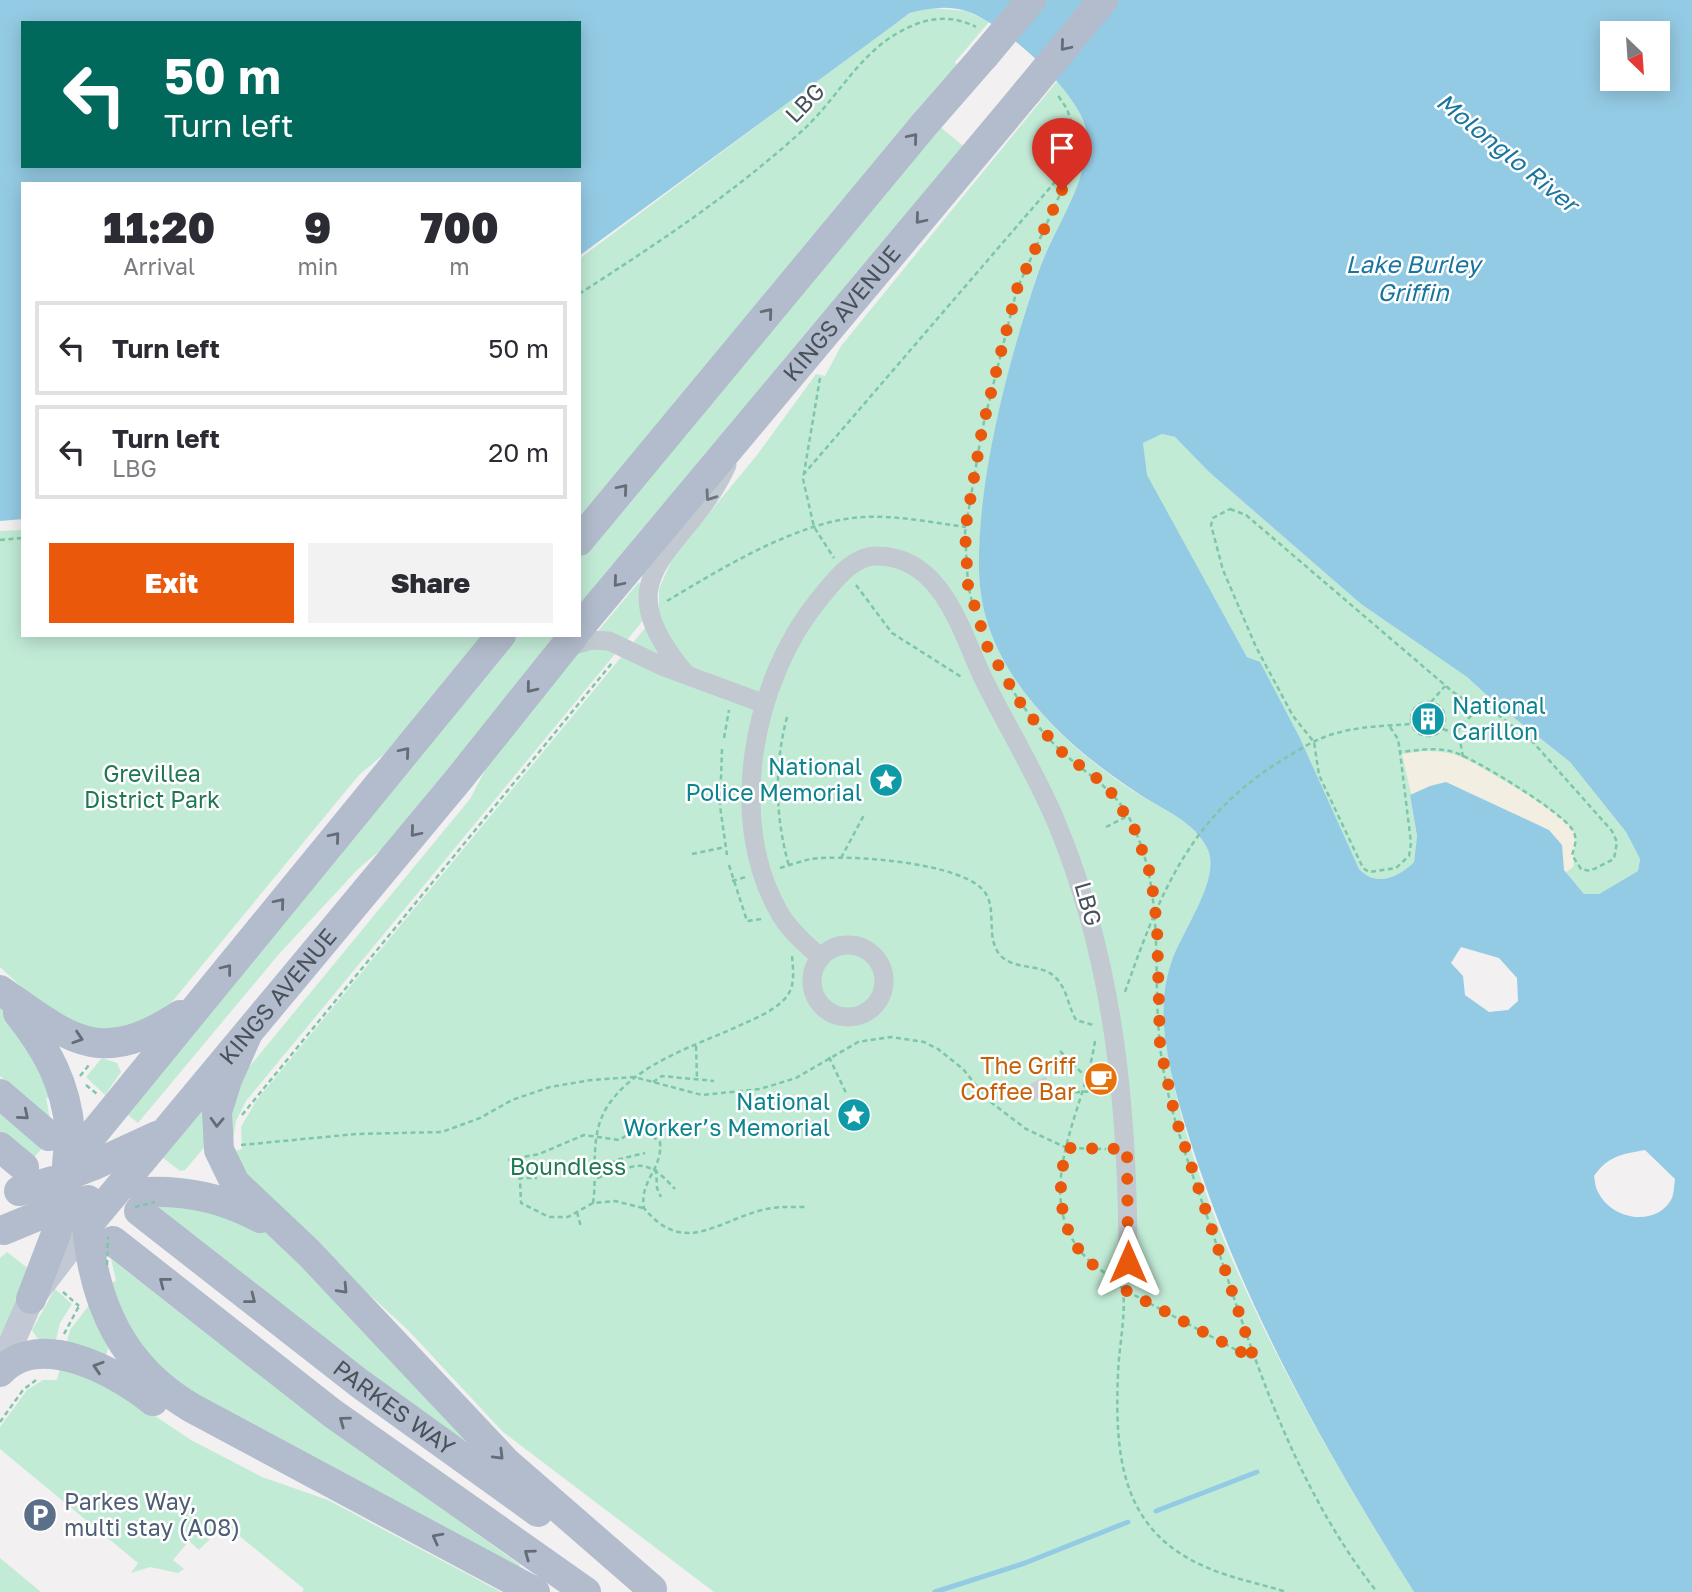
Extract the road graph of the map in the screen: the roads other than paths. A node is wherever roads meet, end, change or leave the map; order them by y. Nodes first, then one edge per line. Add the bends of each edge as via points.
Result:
1 (1031, 0) edge
2 (1103, 0) edge
3 (739, 435) junction
4 (581, 539) edge
5 (581, 626) edge
6 (499, 637) edge
7 (572, 637) edge
8 (685, 673) junction
9 (765, 704) junction
10 (821, 958) dead end
11 (0, 991) edge
12 (202, 1000) junction
13 (247, 1035) junction
14 (0, 1094) edge
15 (0, 1147) edge
16 (83, 1195) edge
17 (2, 1232) edge
18 (296, 1240) junction
19 (1128, 1262) dead end
20 (43, 1292) joint
21 (0, 1371) edge
22 (225, 1425) junction
23 (655, 1590) edge
24 (535, 1592) edge
25 (586, 1592) edge

4 -> 1 main road, bridge via 914,137 984,45
2 -> 3 main road, KINGS AVENUE, bridge via 1040,91
3 -> 5 main road, KINGS AVENUE
3 -> 8 street via 719,482 660,561 649,585 653,629
12 -> 6 main road
7 - 8 street via 606,640
7 -> 13 main road, KINGS AVENUE
8 - 9 street
9 - 10 street via 752,779 759,853 783,917
9 - 19 street via 778,665 800,626 828,588 860,559 877,555 898,560 941,590 1049,807 1069,854 1094,943 1115,1034 1127,1149
11 -> 12 main road via 63,1033 108,1044 150,1034
11 - 16 main road via 46,1050 64,1095
12 - 16 main road via 113,1108
13 - 16 main road, KINGS AVENUE via 164,1133
13 -> 18 main road via 219,1103 219,1150 235,1183
14 -> 16 main road, PARKES WAY
15 - 16 main road, PARKES WAY
16 - 17 main road
16 - 18 main road via 184,1193 257,1216
16 - 20 main road
16 - 22 main road via 100,1296 118,1335 136,1362 168,1393
16 -> 23 main road, PARKES WAY
25 -> 16 main road, PARKES WAY via 332,1413
18 -> 23 main road via 499,1454
20 - 21 street
22 -> 21 main road via 172,1414 121,1376 58,1357 28,1354
24 -> 22 main road

